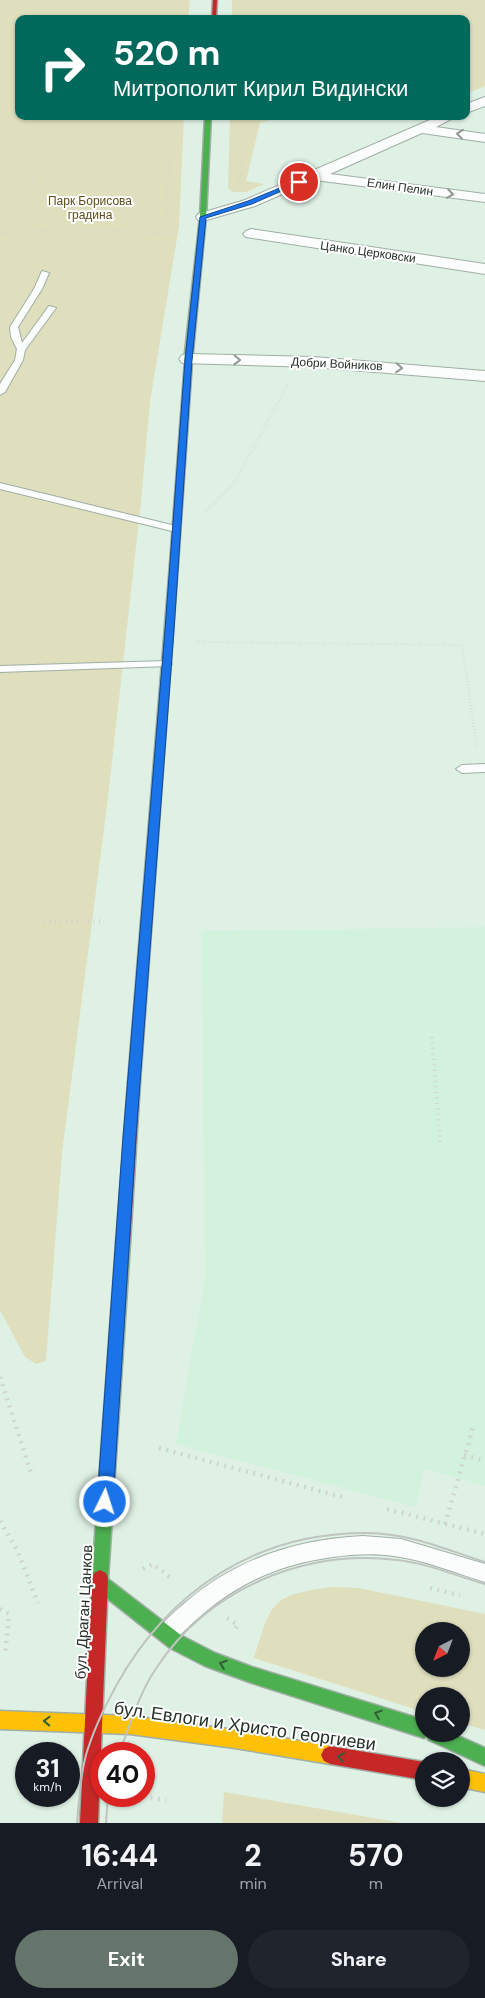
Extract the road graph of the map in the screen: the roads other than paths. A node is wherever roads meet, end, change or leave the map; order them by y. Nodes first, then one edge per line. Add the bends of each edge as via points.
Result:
1 (215, 0) edge
2 (214, 15) edge
3 (485, 101) edge
4 (470, 107) edge
5 (208, 120) edge
6 (441, 120) edge
7 (420, 129) junction
8 (485, 138) edge
9 (315, 176) junction
10 (485, 198) edge
11 (203, 217) junction
12 (251, 234) dead end
13 (485, 269) edge
14 (44, 273) dead end
15 (52, 308) dead end
16 (21, 349) junction
17 (188, 360) junction
18 (485, 376) edge
19 (0, 392) edge
20 (0, 486) edge
21 (176, 530) junction
22 (166, 664) junction
23 (0, 669) edge
24 (483, 768) edge
25 (462, 769) dead end
26 (485, 1573) edge
27 (100, 1583) junction
28 (166, 1634) junction
29 (0, 1720) edge
30 (94, 1723) junction
31 (415, 1726) edge
32 (452, 1742) edge
33 (485, 1757) edge
34 (415, 1769) edge
35 (470, 1780) edge
36 (485, 1783) edge
37 (90, 1823) edge

1 - 2 street
3 - 4 street
5 - 11 street, бул. Драган Цанков
6 - 7 street
8 -> 7 street
7 - 9 street
9 -> 10 street, Елин Пелин
9 - 11 street
11 - 17 street, бул. Драган Цанков
12 - 13 street, Цанко Церковски
14 - 16 lane via 38,289 14,327
15 - 16 lane
16 - 19 lane via 19,360
17 -> 18 street, Добри Войников via 375,366
17 - 21 street, бул. Драган Цанков
20 - 21 lane
21 - 22 street, бул. Драган Цанков
22 - 23 lane
22 - 27 street, бул. Драган Цанков
24 - 25 lane
26 - 28 lane via 400,1548 364,1544 312,1549 278,1558 241,1574 200,1600
27 - 28 street
27 - 30 street, бул. Драган Цанков
31 -> 28 street via 211,1660
30 -> 29 street, бул. Евлоги и Христо Георгиеви
34 -> 30 street, бул. Евлоги и Христо Георгиеви via 235,1739
30 - 37 street, бул. Драган Цанков
32 - 33 street
35 - 36 street

